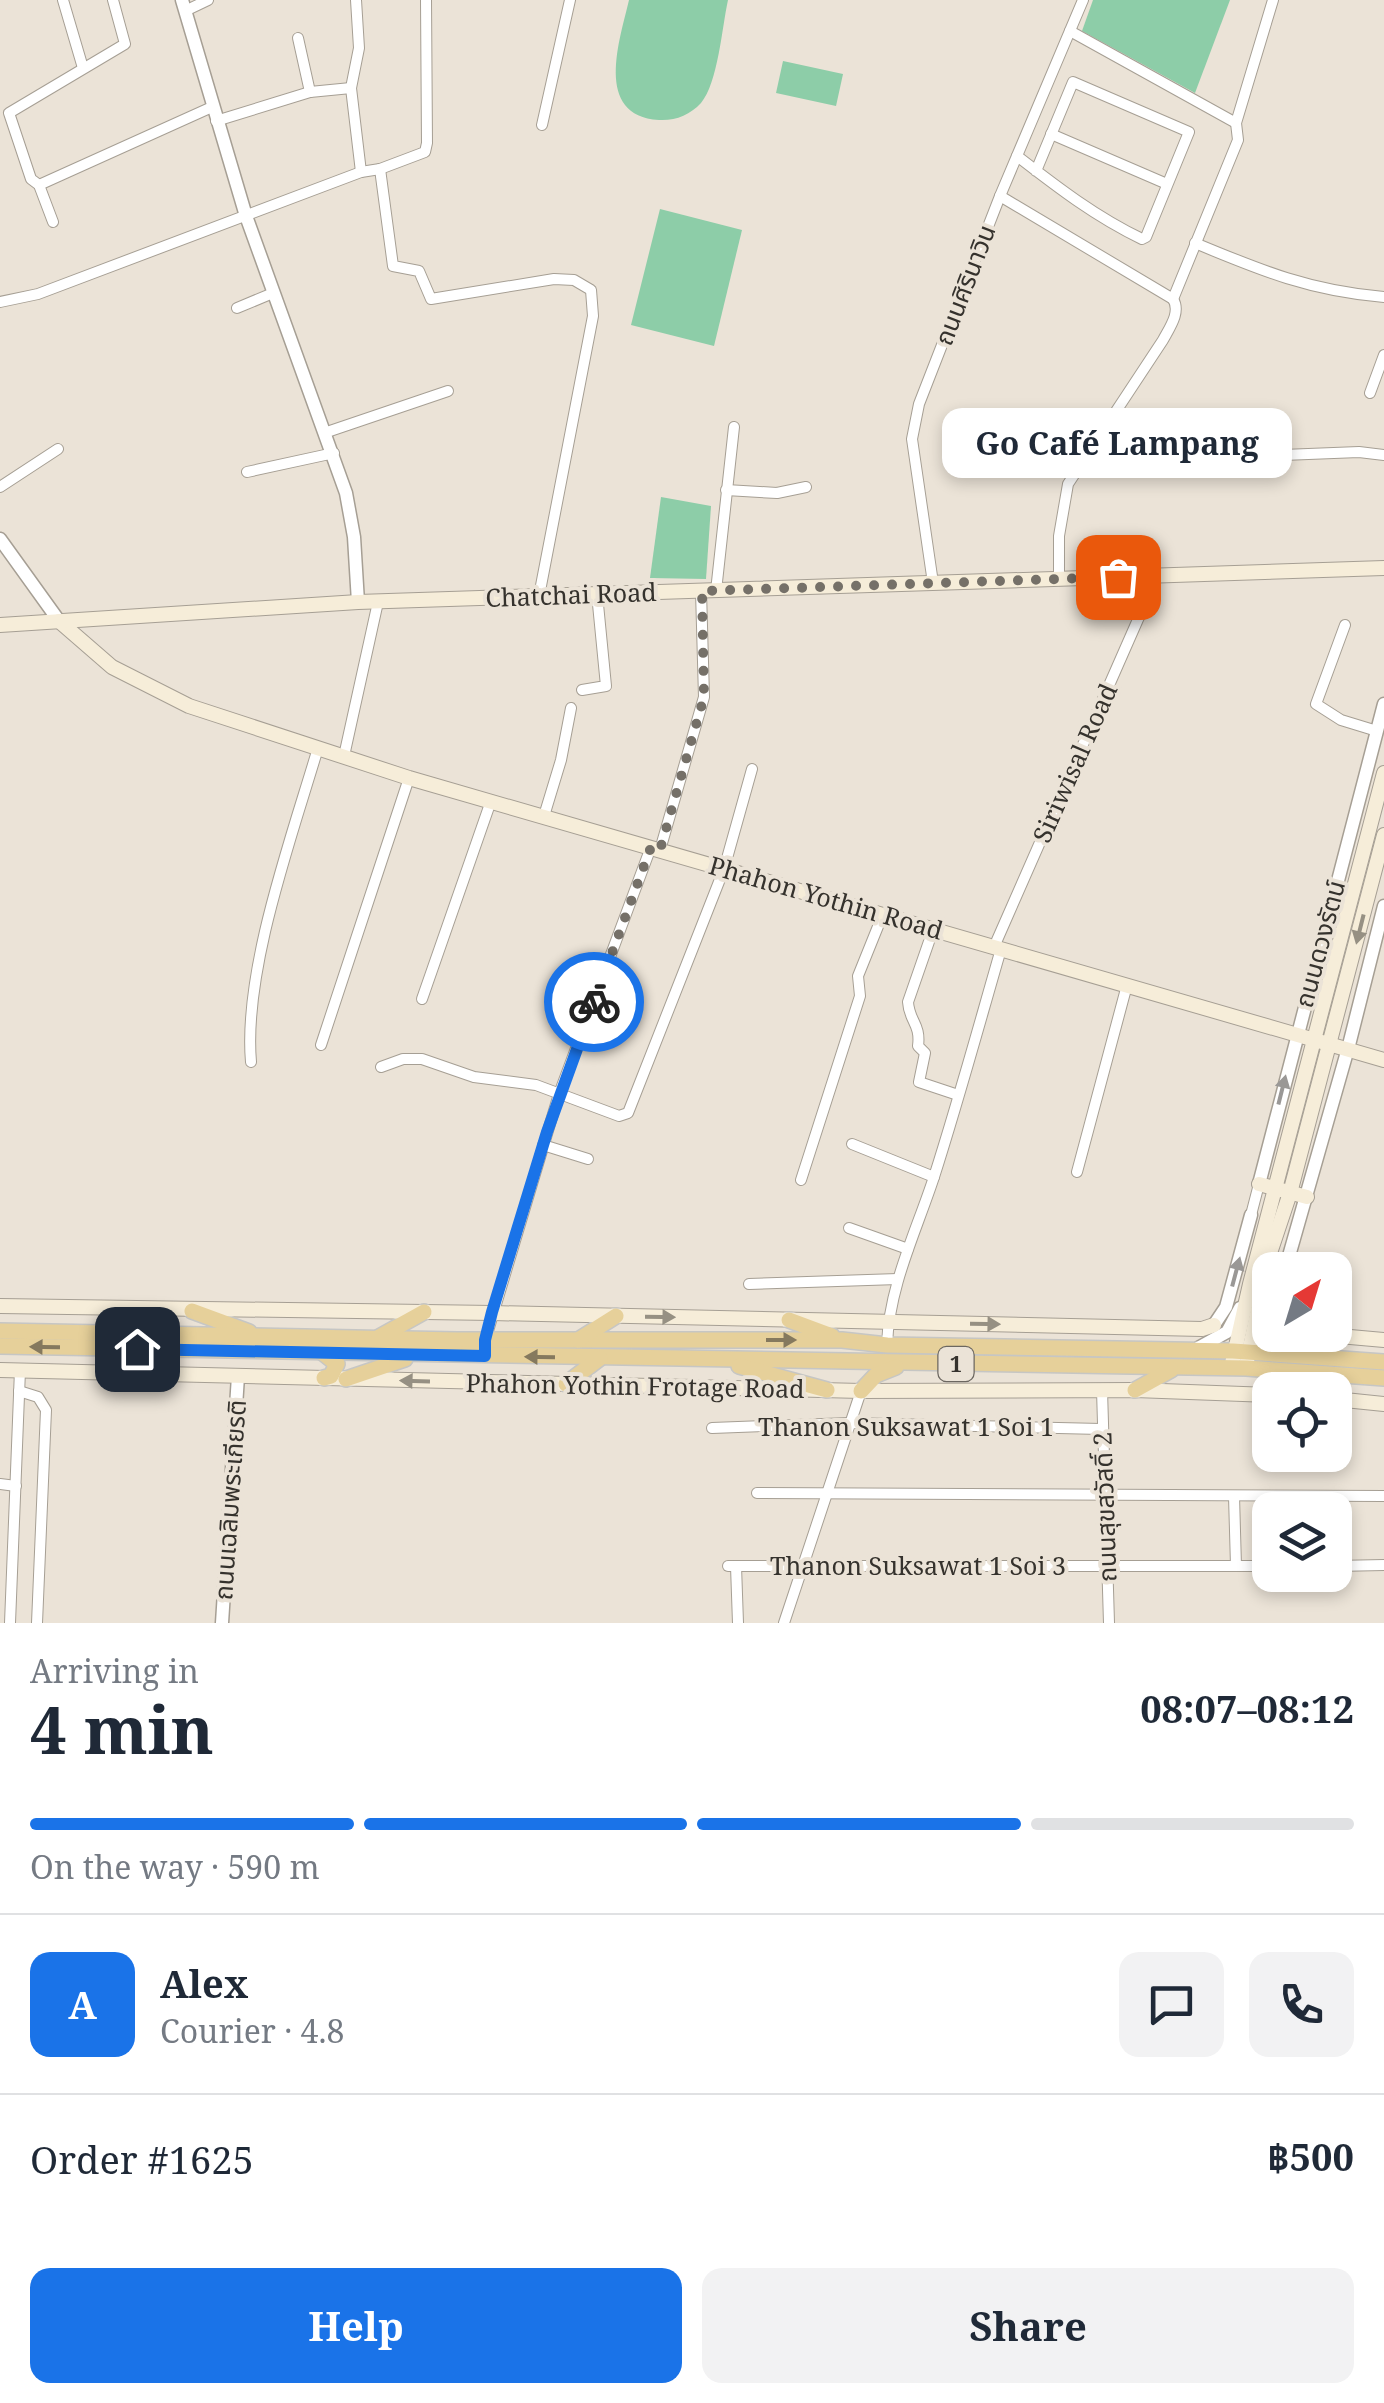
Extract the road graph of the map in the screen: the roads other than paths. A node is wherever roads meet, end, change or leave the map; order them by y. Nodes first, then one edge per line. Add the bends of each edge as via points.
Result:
1 (62, 0) edge
2 (113, 0) edge
3 (208, 0) edge
4 (356, 0) edge
5 (426, 0) edge
6 (570, 0) edge
7 (1083, 0) edge
8 (1273, 0) edge
9 (183, 5) edge
10 (1070, 31) junction
11 (298, 38) dead end
12 (83, 68) junction
13 (351, 88) junction
14 (310, 92) junction
15 (212, 107) junction
16 (216, 122) junction
17 (1236, 123) junction
18 (542, 125) dead end
19 (1051, 134) junction
20 (1017, 156) junction
21 (380, 169) junction
22 (1036, 171) junction
23 (361, 172) junction
24 (38, 184) junction
25 (1168, 184) junction
26 (1000, 196) junction
27 (246, 216) junction
28 (53, 222) dead end
29 (1195, 242) junction
30 (273, 294) junction
31 (1384, 298) edge
32 (1173, 299) junction
33 (0, 302) edge
34 (237, 308) dead end
35 (1384, 355) edge
36 (448, 391) dead end
37 (1370, 393) dead end
38 (734, 427) dead end
39 (327, 432) junction
40 (58, 448) dead end
41 (334, 453) junction
42 (1283, 455) dead end
43 (1384, 455) edge
44 (248, 472) dead end
45 (0, 486) edge
46 (806, 487) dead end
47 (726, 490) junction
48 (0, 539) edge
49 (1384, 568) edge
50 (1147, 576) junction
51 (1059, 579) junction
52 (932, 583) junction
53 (709, 591) junction
54 (597, 594) junction
55 (540, 596) junction
56 (358, 602) junction
57 (378, 602) junction
58 (59, 621) junction
59 (1345, 624) dead end
60 (0, 625) edge
61 (582, 690) dead end
62 (1384, 704) edge
63 (571, 708) dead end
64 (1377, 731) junction
65 (318, 748) junction
66 (344, 756) junction
67 (752, 768) dead end
68 (1384, 773) edge
69 (409, 778) junction
70 (1358, 800) junction
71 (491, 801) junction
72 (1380, 806) edge
73 (544, 816) junction
74 (1384, 835) edge
75 (656, 849) junction
76 (724, 868) junction
77 (1384, 906) edge
78 (884, 914) junction
79 (933, 930) junction
80 (998, 948) junction
81 (1127, 985) junction
82 (422, 999) dead end
83 (1296, 1034) junction
84 (1314, 1039) junction
85 (1330, 1044) junction
86 (321, 1045) dead end
87 (1348, 1049) junction
88 (1384, 1060) edge
89 (251, 1062) dead end
90 (382, 1067) dead end
91 (560, 1094) junction
92 (958, 1095) junction
93 (852, 1144) dead end
94 (543, 1146) junction
95 (588, 1159) dead end
96 (1077, 1172) dead end
97 (934, 1176) junction
98 (801, 1180) dead end
99 (1267, 1186) junction
100 (1290, 1193) junction
101 (1306, 1197) junction
102 (1251, 1215) joint
103 (849, 1228) dead end
104 (908, 1249) junction
105 (1270, 1252) edge
106 (1290, 1252) edge
107 (898, 1279) junction
108 (749, 1284) dead end
109 (1250, 1284) junction
110 (0, 1306) edge
111 (192, 1311) junction
112 (419, 1312) junction
113 (492, 1312) junction
114 (616, 1316) junction
115 (1252, 1317) edge
116 (789, 1320) junction
117 (888, 1322) junction
118 (1214, 1325) joint
119 (0, 1331) edge
120 (261, 1336) junction
121 (1352, 1337) edge
122 (376, 1339) junction
123 (578, 1340) junction
124 (842, 1340) junction
125 (1384, 1340) edge
126 (0, 1346) edge
127 (887, 1346) junction
128 (485, 1348) junction
129 (1191, 1350) junction
130 (1308, 1352) edge
131 (322, 1354) junction
132 (419, 1355) junction
133 (1316, 1356) junction
134 (600, 1358) junction
135 (1240, 1359) junction
136 (717, 1360) junction
137 (1384, 1362) edge
138 (904, 1363) junction
139 (1174, 1368) junction
140 (0, 1370) edge
141 (20, 1370) junction
142 (238, 1376) junction
143 (324, 1378) junction
144 (346, 1379) junction
145 (1380, 1379) edge
146 (566, 1384) junction
147 (827, 1390) junction
148 (1102, 1390) junction
149 (1134, 1390) junction
150 (19, 1391) junction
151 (861, 1391) junction
152 (1252, 1394) edge
153 (1352, 1401) edge
154 (1384, 1404) edge
155 (848, 1423) junction
156 (712, 1428) dead end
157 (1101, 1428) junction
158 (0, 1484) edge
159 (16, 1486) junction
160 (757, 1493) dead end
161 (825, 1493) junction
162 (1234, 1496) junction
163 (1384, 1496) edge
164 (1103, 1497) junction
165 (803, 1564) junction
166 (1384, 1565) edge
167 (1236, 1566) junction
168 (1252, 1566) edge
169 (1352, 1566) edge
170 (1108, 1567) junction
171 (10, 1623) edge
172 (37, 1623) edge
173 (222, 1623) edge
174 (738, 1623) edge
175 (784, 1623) edge
176 (1108, 1623) edge

1 - 12 street
2 - 12 street via 125,44
3 - 9 street
4 - 13 street via 360,48
5 - 21 street via 428,144 424,152
6 - 18 street
7 - 10 street, ถนนศิรินาวิน
8 - 17 street
9 - 15 street
10 - 17 street
10 - 20 street, ถนนศิรินาวิน
11 - 14 street
12 - 24 street via 10,113
13 - 14 street
13 - 23 street
14 - 16 street
15 - 16 street
15 - 24 street
16 - 27 street
17 - 29 street via 1238,140
19 - 22 street
19 - 25 street
19 - 25 street via 1073,82 1090,89 1189,132
20 - 22 street
20 - 26 street, ถนนศิรินาวิน
21 - 23 street
21 - 55 street via 393,266 419,271 431,299 554,279 591,290 593,316
22 - 25 street via 1101,219 1142,239
23 - 27 street
24 - 28 street
26 - 32 street
26 - 52 street, ถนนศิรินาวิน via 919,404 912,440
27 - 30 street
27 - 33 street
29 - 31 street via 1328,292
29 - 32 street
30 - 34 street
30 - 39 street
32 - 51 street via 1177,307 1163,340 1064,494
35 - 37 street
36 - 39 street
38 - 47 street
39 - 41 street
40 - 45 street
41 - 44 street
41 - 56 street via 354,537
42 - 43 street
46 - 47 street
47 - 53 street
48 - 58 street
49 - 50 main road, Chatchai Road
50 - 51 main road, Chatchai Road
50 - 80 street, Siriwisal Road via 1143,608
51 - 52 main road, Chatchai Road
52 - 53 main road, Chatchai Road
53 - 54 main road, Chatchai Road
53 - 75 street via 704,697
54 - 55 main road, Chatchai Road
54 - 61 street via 606,686
55 - 57 main road, Chatchai Road
56 - 57 main road, Chatchai Road
56 - 58 main road, Chatchai Road
57 - 66 street
58 - 60 main road
58 - 65 main road, Phahon Yothin Road via 130,679
59 - 64 street via 1316,704
62 - 64 street, ถนนดวงรัตน์
63 - 73 street
64 - 70 street, ถนนดวงรัตน์
65 - 66 main road, Phahon Yothin Road
65 - 89 street via 263,950
66 - 69 main road, Phahon Yothin Road
67 - 76 street
68 - 72 main road
69 - 71 main road, Phahon Yothin Road
69 - 86 street
70 - 72 main road
70 - 83 street, ถนนดวงรัตน์
71 - 73 main road, Phahon Yothin Road
71 - 82 street
72 - 84 main road
73 - 75 main road, Phahon Yothin Road
74 -> 85 main road
75 - 76 main road, Phahon Yothin Road
75 - 91 street
76 - 78 main road, Phahon Yothin Road
76 - 91 street via 628,1112 619,1116
77 - 87 street
78 - 79 main road, Phahon Yothin Road
78 - 98 street via 858,976 860,996
79 - 80 main road, Phahon Yothin Road
79 - 92 street via 908,1002 924,1053 919,1082
80 - 81 main road, Phahon Yothin Road
80 - 92 street, Siriwisal Road
81 - 83 main road, Phahon Yothin Road
81 - 96 street
83 - 84 main road, Phahon Yothin Road
99 -> 83 street, ถนนดวงรัตน์
84 - 85 main road, Phahon Yothin Road
84 - 99 main road
85 - 87 main road, Phahon Yothin Road
85 - 100 main road
87 - 88 main road, Phahon Yothin Road
87 - 101 street
90 - 91 street via 422,1058
91 - 94 street
92 - 97 street, Siriwisal Road
93 - 97 street
94 - 95 street
94 - 113 street
97 - 104 street, Siriwisal Road
99 - 100 main road
99 - 102 street
99 - 109 main road
100 - 101 main road
100 - 105 main road
101 - 106 street
118 -> 102 street via 1226,1307
103 - 104 street
104 - 107 street, Siriwisal Road
107 - 108 street
107 - 117 street, Siriwisal Road
109 - 129 street via 1227,1332
109 - 135 main road
110 - 111 main road, 1
111 - 112 main road, 1
111 - 120 highway
112 - 113 main road, 1
112 - 122 highway
113 - 114 main road, 1
113 - 128 street
114 -> 116 main road, 1
114 - 123 highway
115 - 135 main road
116 - 117 main road, 1
116 - 124 highway
117 -> 118 main road, 1
117 - 127 street, Siriwisal Road
119 - 120 highway, 1
120 - 122 highway, 1
121 - 125 main road
122 - 128 highway, 1
123 -> 124 highway, 1
123 - 128 highway, 1
124 - 127 highway, 1
131 -> 126 highway, 1
127 - 129 highway, 1
128 - 132 highway, 1
134 -> 128 highway, 1
129 - 135 highway, 1
130 - 133 street
131 - 132 highway, 1
131 - 143 highway via 337,1368
132 - 144 highway
133 - 135 highway, 1
133 - 137 highway, 1
134 - 136 highway, 1
134 - 146 highway
135 - 139 highway, 1
135 - 145 highway, 1
136 - 138 highway, 1
136 - 147 highway
138 - 139 highway, 1
138 - 151 highway
139 - 149 highway
140 - 141 main road, Phahon Yothin Frotage Road / 1
141 - 142 main road, Phahon Yothin Frotage Road / 1
141 - 150 street
142 - 143 main road, Phahon Yothin Frotage Road / 1
142 - 173 street, ถนนเฉลิมพระเกียรติ
143 - 144 main road, Phahon Yothin Frotage Road / 1
146 -> 144 main road, Phahon Yothin Frotage Road / 1
146 - 147 main road, Phahon Yothin Frotage Road / 1
147 - 151 main road, Phahon Yothin Frotage Road / 1
148 - 149 main road, Phahon Yothin Frotage Road / 1
148 - 151 main road, Phahon Yothin Frotage Road / 1
148 - 157 street, ถนนสุขสวัสดิ์ 2
149 - 152 main road, Phahon Yothin Frotage Road / 1
150 - 159 street
150 - 172 street via 42,1399 46,1410
151 - 155 street
153 - 154 main road
155 - 156 street, Thanon Suksawat 1 Soi 1
155 - 157 street, Thanon Suksawat 1 Soi 1
155 - 161 street
157 - 164 street, ถนนสุขสวัสดิ์ 2
158 - 159 street
159 - 171 street
160 - 161 street
161 - 164 street
161 - 165 street
162 - 163 street
162 - 164 street
162 - 167 street
164 - 170 street, ถนนสุขสวัสดิ์ 2
165 - 170 street, Thanon Suksawat 1 Soi 3
165 - 174 street, Thanon Suksawat 1 Soi 3 via 732,1566
165 - 175 street
166 - 169 street
167 - 168 street, Thanon Suksawat 1 Soi 3
167 - 170 street, Thanon Suksawat 1 Soi 3
170 - 176 street, ถนนสุขสวัสดิ์ 2

